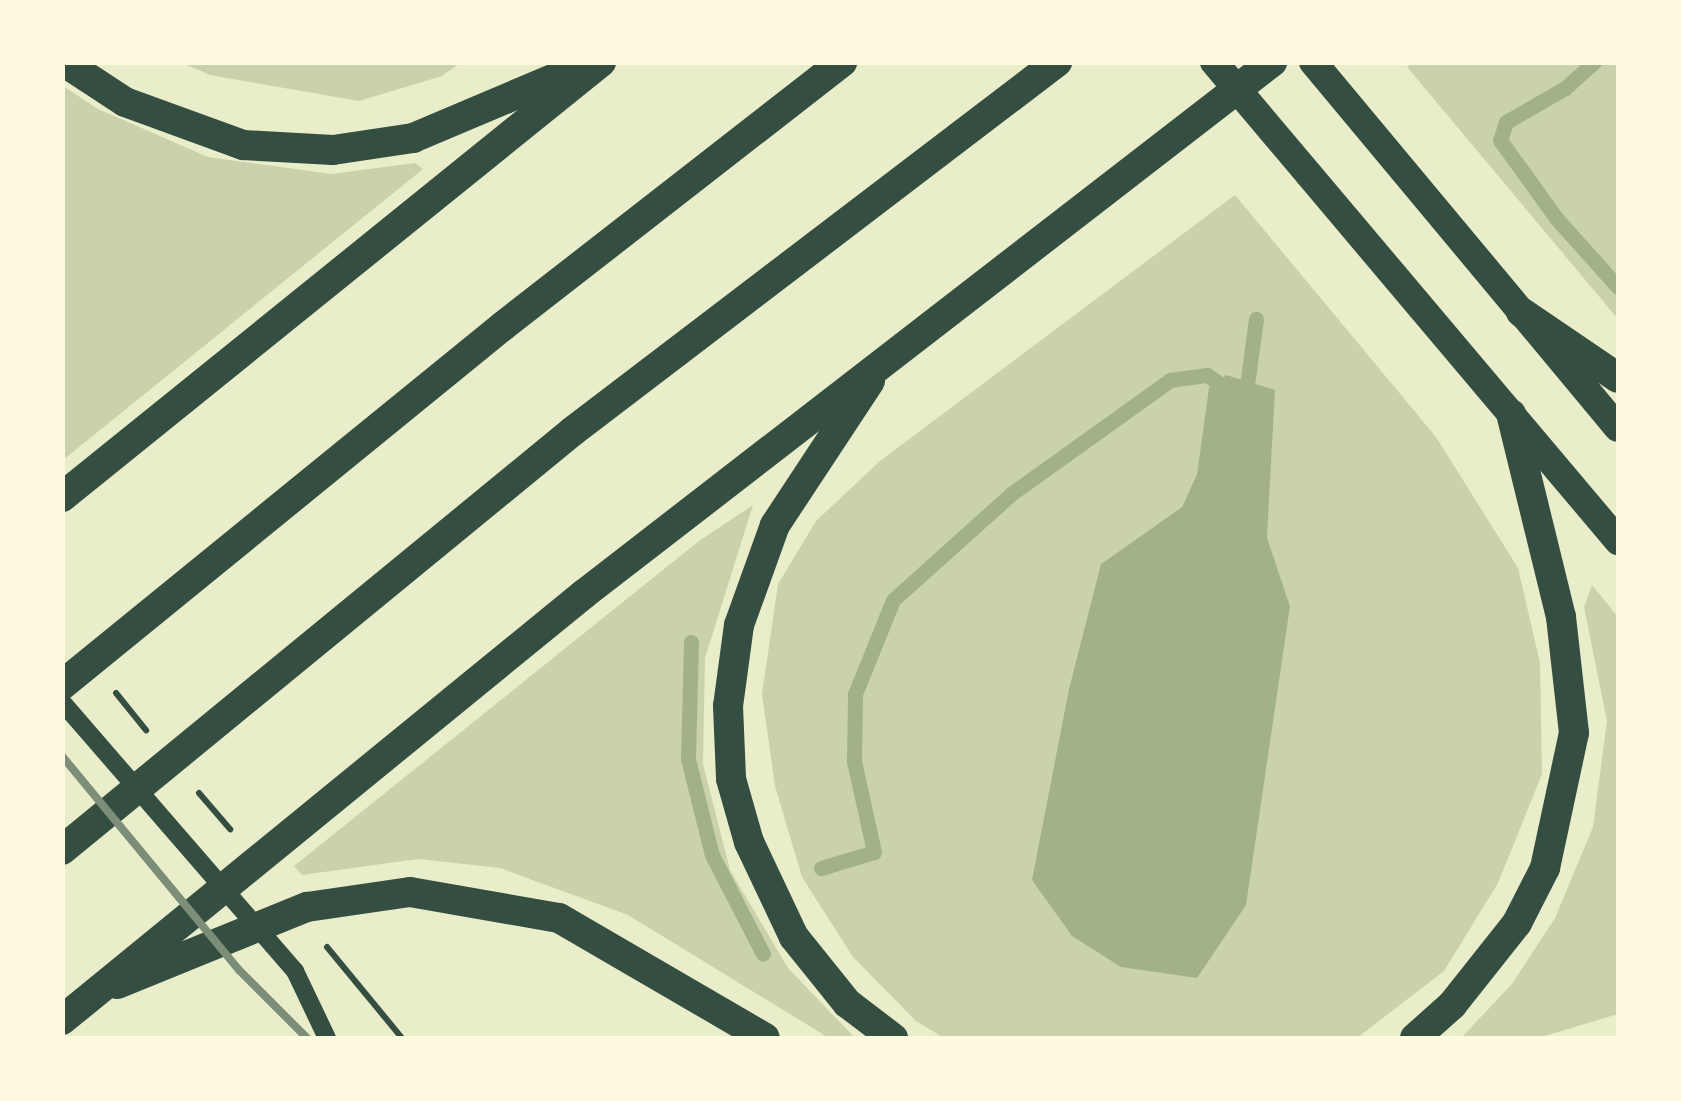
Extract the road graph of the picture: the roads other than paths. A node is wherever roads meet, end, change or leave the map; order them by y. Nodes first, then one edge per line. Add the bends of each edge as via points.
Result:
1 (64, 62) edge
2 (593, 62) edge
3 (602, 62) edge
4 (842, 62) edge
5 (1057, 62) edge
6 (1214, 62) edge
7 (1272, 62) edge
8 (1313, 62) edge
9 (1521, 312) junction
10 (888, 356) junction
11 (1618, 378) edge
12 (1511, 414) junction
13 (1618, 428) edge
14 (62, 496) edge
15 (1618, 540) edge
16 (62, 685) edge
17 (62, 702) edge
18 (62, 850) edge
19 (92, 995) junction
20 (62, 1020) edge
21 (327, 1038) edge
22 (765, 1038) edge
23 (893, 1038) edge
24 (1415, 1038) edge

1 - 2 highway via 125,102 242,144 333,150 413,138
3 - 14 highway
4 - 16 highway via 502,326
5 - 18 highway via 572,430
6 - 12 highway
7 - 10 highway
8 - 9 highway
9 - 11 highway
9 - 13 highway
10 - 19 highway via 262,852
10 - 23 highway via 776,525 738,624 728,706 731,779 748,842 794,937 847,1003
12 - 15 highway
12 - 24 highway via 1561,617 1572,751 1544,868 1516,923 1482,970
17 - 21 street via 295,971
19 - 20 highway
19 - 22 highway via 307,907 410,892 560,918

